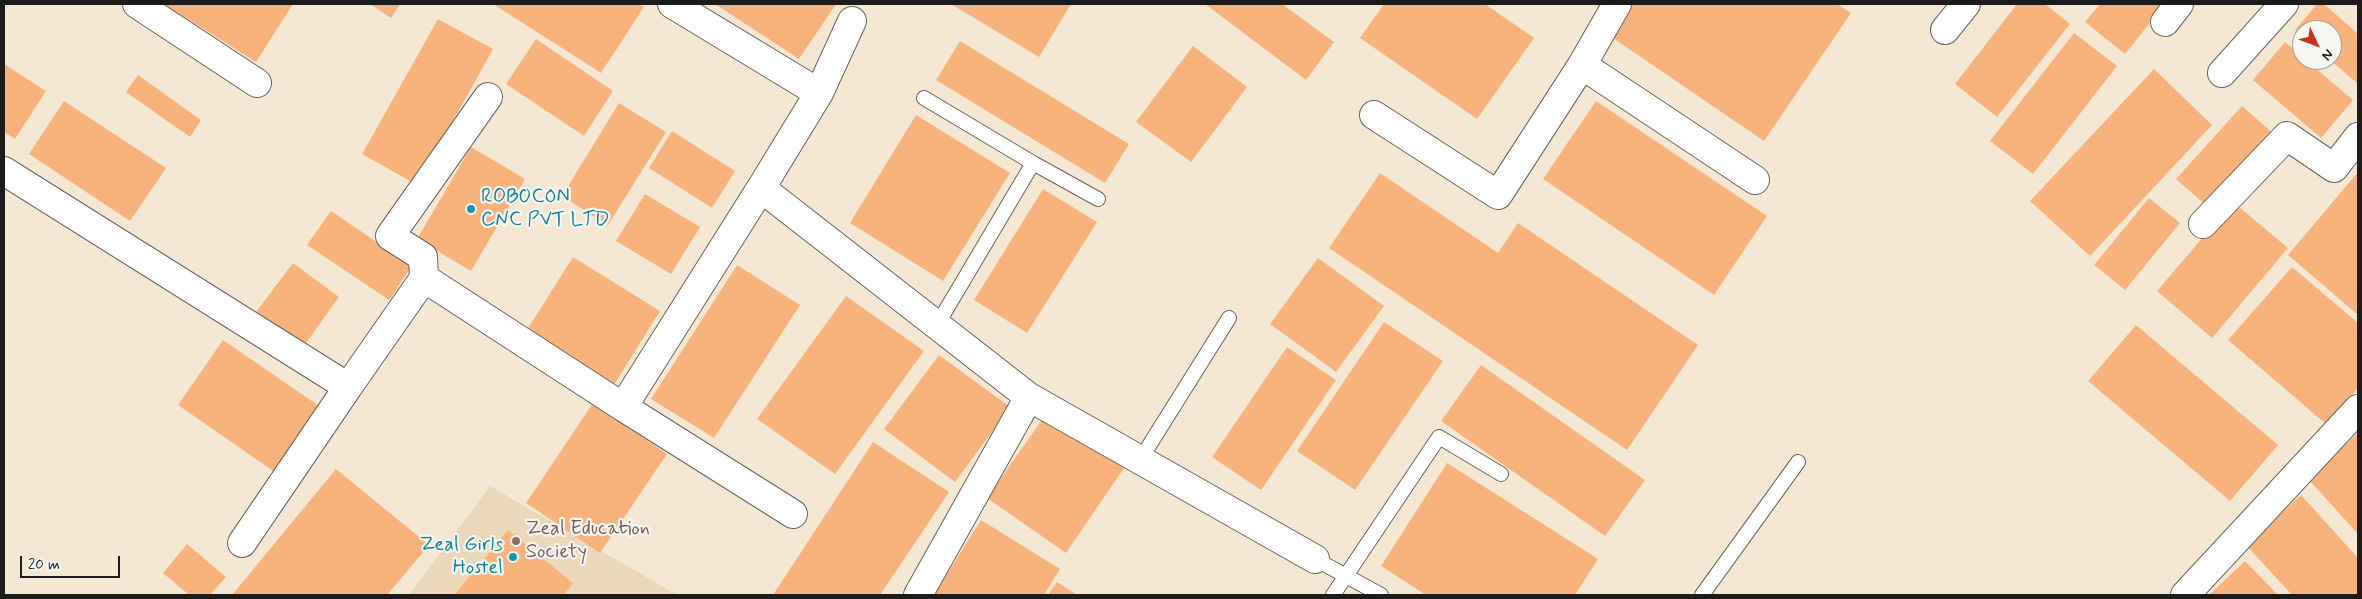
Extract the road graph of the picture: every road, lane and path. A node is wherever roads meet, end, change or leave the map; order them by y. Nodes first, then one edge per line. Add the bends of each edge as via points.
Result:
1 (137, 4) edge
2 (672, 4) edge
3 (1617, 4) edge
4 (1966, 4) edge
5 (2284, 4) edge
6 (852, 21) dead end
7 (1945, 30) dead end
8 (1582, 66) junction
9 (2222, 72) dead end
10 (258, 83) dead end
11 (819, 93) junction
12 (488, 97) dead end
13 (924, 98) dead end
14 (1374, 115) dead end
15 (2358, 137) edge
16 (1033, 163) junction
17 (4, 171) edge
18 (1755, 180) dead end
19 (761, 188) junction
20 (1098, 199) dead end
21 (2202, 224) dead end
22 (424, 278) junction
23 (1229, 318) dead end
24 (937, 324) junction
25 (348, 387) junction
26 (1030, 397) junction
27 (623, 407) junction
28 (2358, 409) edge
29 (1140, 460) junction
30 (1798, 462) dead end
31 (1501, 474) dead end
32 (793, 514) dead end
33 (242, 543) dead end
34 (1315, 559) joint
35 (1345, 576) junction
36 (918, 595) edge
37 (1333, 595) edge
38 (1381, 595) edge
39 (1702, 595) edge
40 (2185, 595) edge

1 - 10 street
2 - 11 street
3 - 8 street
4 - 7 street
5 - 9 street
6 - 11 street
8 - 14 street via 1498,195
8 - 18 street
11 - 19 street
12 - 22 street via 390,236 423,258
13 - 16 lane
15 - 21 street via 2334,168 2287,136
16 - 20 lane
16 - 24 lane
17 - 25 street
19 - 24 street
19 - 27 street
22 - 25 street
22 - 27 street
23 - 29 lane
24 - 26 street
25 - 33 street
26 - 29 street
26 - 36 street
27 - 32 street
28 - 40 street
29 - 34 street
30 - 39 lane
31 - 35 lane via 1439,436
34 - 35 lane
35 - 37 lane
35 - 38 lane

